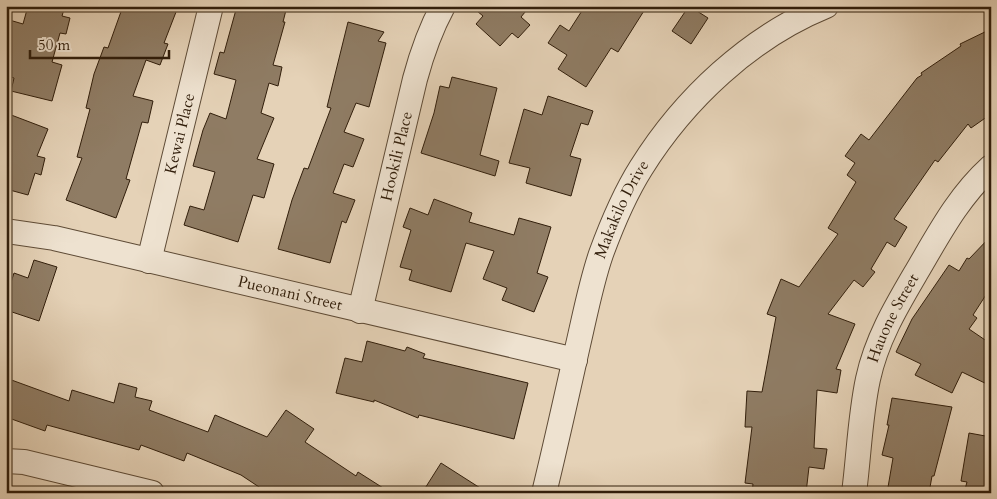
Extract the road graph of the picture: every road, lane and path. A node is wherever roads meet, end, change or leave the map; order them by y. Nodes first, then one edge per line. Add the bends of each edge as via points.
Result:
1 (211, 6) edge
2 (443, 6) edge
3 (826, 6) edge
4 (991, 167) edge
5 (6, 231) edge
6 (150, 261) junction
7 (360, 311) junction
8 (575, 360) junction
9 (6, 462) edge
10 (152, 493) edge
11 (544, 493) edge
12 (854, 493) edge

1 - 6 street, Kewai Place
2 - 7 street, Hookili Place via 423,50 415,79
3 - 8 street, Makakilo Drive via 776,32 736,60 700,92 668,129 641,168 618,211 600,256
4 - 12 street, Hauone Street via 963,196 949,217 883,333 868,380
5 - 6 street, Pueonani Street via 54,238
6 - 7 street, Pueonani Street
7 - 8 street, Pueonani Street
8 - 11 street, Makakilo Drive
9 - 10 street via 24,462

